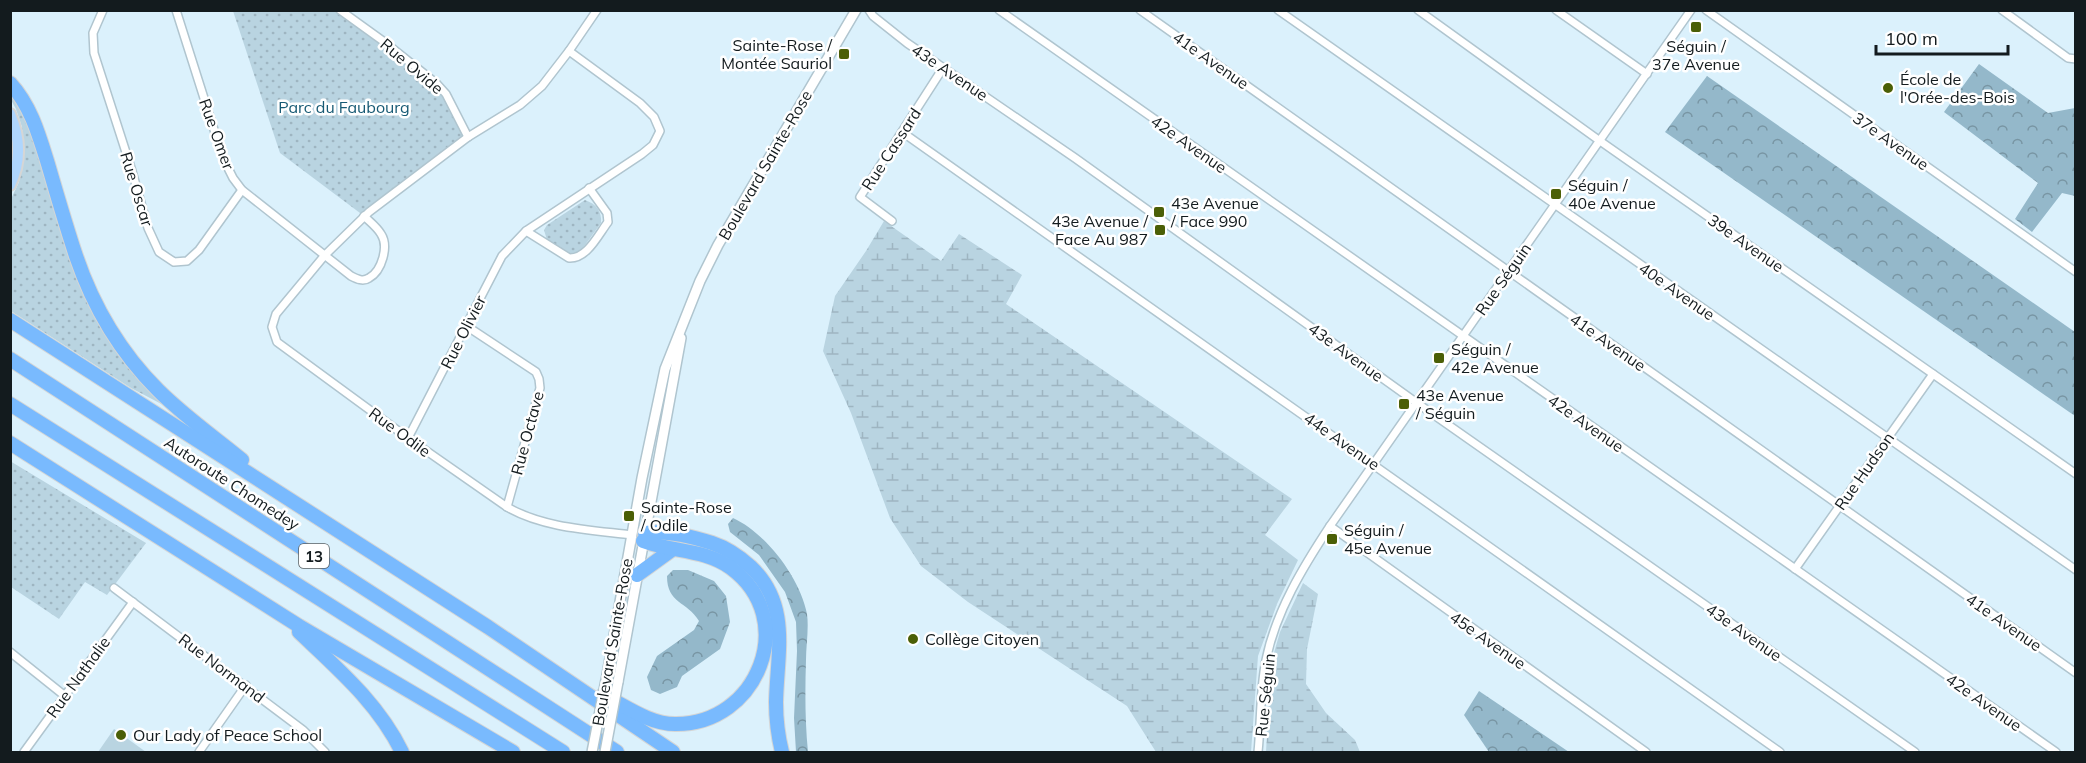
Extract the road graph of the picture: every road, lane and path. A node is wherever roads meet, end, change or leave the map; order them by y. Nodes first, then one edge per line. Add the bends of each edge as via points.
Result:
1 (103, 10) edge
2 (176, 10) edge
3 (340, 10) edge
4 (597, 10) edge
5 (856, 10) edge
6 (869, 10) edge
7 (999, 10) edge
8 (1140, 10) edge
9 (1418, 10) edge
10 (1556, 10) edge
11 (1691, 10) edge
12 (1706, 10) edge
13 (2002, 10) edge
14 (1283, 12) edge
15 (569, 51) junction
16 (2076, 59) edge
17 (943, 68) junction
18 (1647, 74) junction
19 (10, 82) edge
20 (10, 114) edge
21 (902, 132) junction
22 (468, 137) junction
23 (1600, 141) junction
24 (10, 185) edge
25 (589, 188) junction
26 (242, 190) junction
27 (1555, 206) junction
28 (364, 216) junction
29 (892, 222) dead end
30 (526, 231) junction
31 (325, 255) junction
32 (1509, 271) junction
33 (2076, 272) edge
34 (10, 320) edge
35 (465, 325) junction
36 (1463, 336) junction
37 (10, 359) edge
38 (1933, 374) junction
39 (1417, 403) junction
40 (10, 404) edge
41 (408, 438) junction
42 (1887, 439) junction
43 (10, 443) edge
44 (10, 449) edge
45 (1374, 464) junction
46 (2076, 474) edge
47 (69, 481) junction
48 (295, 503) junction
49 (1840, 506) junction
50 (507, 507) junction
51 (1330, 526) junction
52 (640, 536) junction
53 (673, 549) junction
54 (1795, 569) junction
55 (2076, 570) edge
56 (637, 575) junction
57 (114, 588) dead end
58 (133, 602) junction
59 (280, 614) junction
60 (10, 652) edge
61 (551, 669) junction
62 (2076, 673) edge
63 (246, 686) junction
64 (65, 696) junction
65 (24, 753) edge
66 (199, 753) edge
67 (325, 753) edge
68 (402, 753) edge
69 (513, 753) edge
70 (562, 753) edge
71 (592, 753) edge
72 (605, 753) edge
73 (616, 753) edge
74 (673, 753) edge
75 (782, 753) edge
76 (1258, 753) edge
77 (1646, 753) edge
78 (1780, 753) edge
79 (1915, 753) edge
80 (2056, 753) edge

1 - 26 street, Rue Oscar via 93,33 94,53 148,228 159,252 174,262 187,261
2 - 26 street, Rue Omer via 223,158
3 - 22 street, Rue Ovide via 437,84
4 - 15 street, Rue Odile
5 - 52 street, Boulevard Sainte-Rose via 700,281 684,323
6 - 17 street, 43e Avenue
7 - 36 street, 42e Avenue
8 - 32 street, 41e Avenue
9 - 23 street, 39e Avenue
10 - 18 street
11 - 18 street, Rue Séguin
12 - 33 street, 37e Avenue
13 - 16 street via 2068,58
14 - 27 street, 40e Avenue
15 - 22 street, Rue Odile via 542,86 520,105
15 - 25 street, Rue Olivier via 640,103 654,117 660,131 653,145 642,154
17 - 21 street, Rue Cassard
17 - 39 street, 43e Avenue
18 - 23 street, Rue Séguin
19 - 48 highway via 33,120 79,265 118,341 173,404
20 - 24 main road via 18,144 17,166
21 - 29 street, Rue Cassard via 860,197
21 - 45 street, 44e Avenue
22 - 28 street, Rue Odile
23 - 27 street, Rue Séguin
23 - 38 street, 39e Avenue
25 - 30 street, Rue Olivier
25 - 30 street via 607,213 608,222 583,255 569,258
26 - 31 street, Rue Omer
27 - 32 street, Rue Séguin
27 - 42 street, 40e Avenue
28 - 31 street, Rue Odile
28 - 31 street via 382,235 385,248 370,278 351,276
30 - 35 street, Rue Olivier via 502,256
31 - 41 street, Rue Odile via 276,314 272,327 277,342
32 - 36 street, Rue Séguin
32 - 49 street, 41e Avenue
34 - 48 highway
35 - 41 street, Rue Olivier
35 - 50 street, Rue Octave via 536,372 539,379 540,388
36 - 39 street, Rue Séguin
36 - 54 street, 42e Avenue
37 - 73 highway, Autoroute Chomedey / 13
38 - 42 street, Rue Hudson
38 - 46 street, 39e Avenue
39 - 45 street, Rue Séguin
39 - 79 street, 43e Avenue
40 - 70 highway, 13
41 - 50 street, Rue Odile
42 - 49 street, Rue Hudson
42 - 55 street, 40e Avenue
43 - 47 highway
44 - 47 highway
45 - 51 street, Rue Séguin
45 - 78 street, 44e Avenue
47 - 59 highway
48 - 61 highway
49 - 54 street, Rue Hudson
49 - 62 street, 41e Avenue
50 - 52 street, Rue Odile via 544,522
51 - 76 street, Rue Séguin via 1294,587 1272,640 1266,662
51 - 77 street, 45e Avenue
52 - 53 highway
52 - 56 street, Boulevard Sainte-Rose
52 - 71 street, Boulevard Sainte-Rose, bridge
52 - 75 highway via 654,532 721,547 746,563 767,586 780,626 777,715
53 - 56 highway
53 - 61 highway via 706,555 731,568 749,585 760,607 766,631 763,659 756,676 738,699 724,711 705,718 684,723 659,722
54 - 80 street, 42e Avenue
56 - 72 street, Boulevard Sainte-Rose, bridge
57 - 58 street, Rue Normand
58 - 63 street, Rue Normand
58 - 64 street, Rue Nathalie
59 - 68 highway via 357,687 387,725
59 - 69 highway
60 - 64 street
61 - 74 highway
63 - 66 street
63 - 67 street, Rue Normand via 303,730
64 - 65 street, Rue Nathalie

